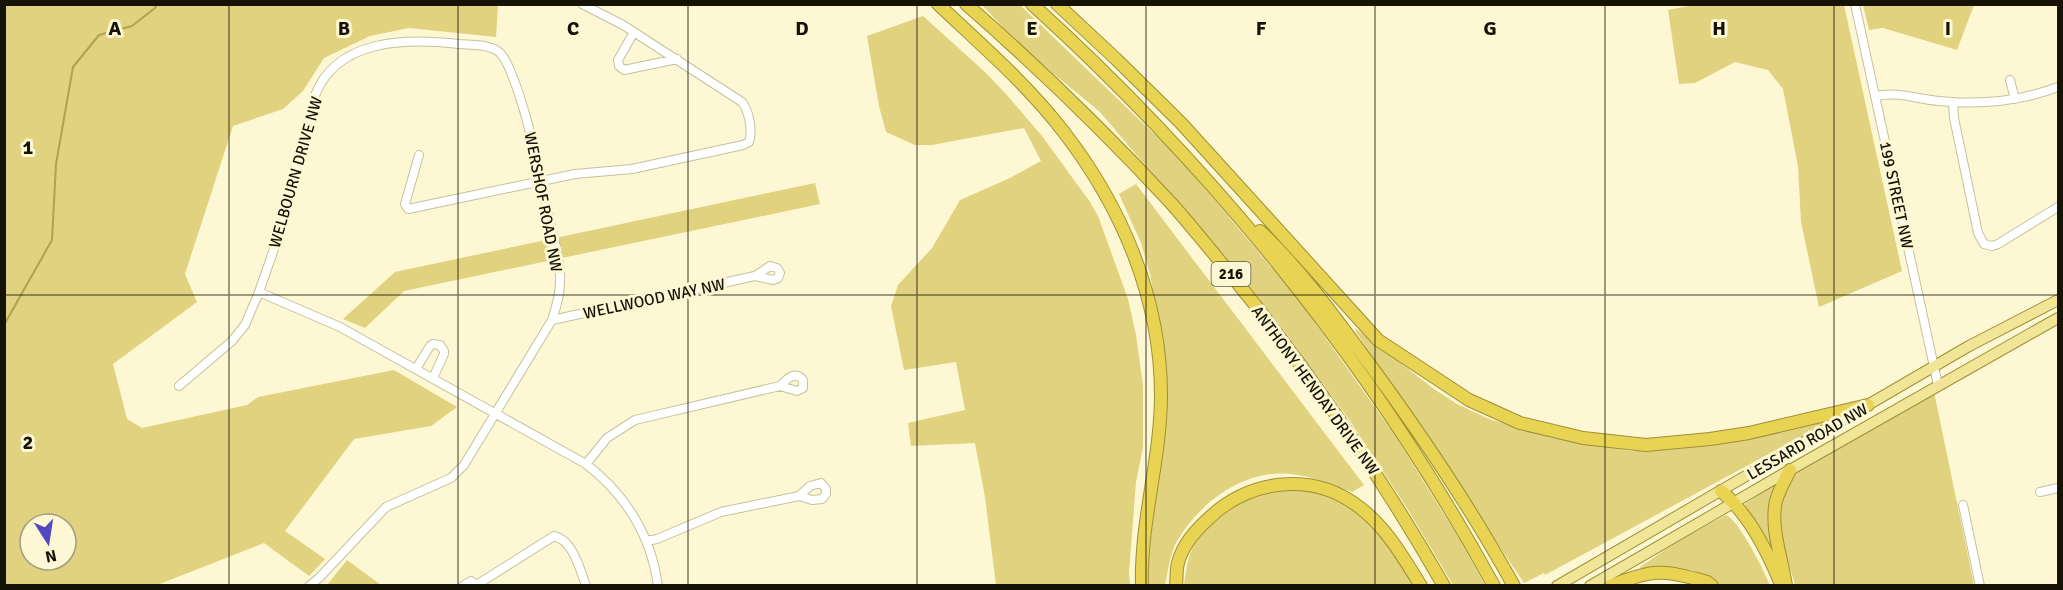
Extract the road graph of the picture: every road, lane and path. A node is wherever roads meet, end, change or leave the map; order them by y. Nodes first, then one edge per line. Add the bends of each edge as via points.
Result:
1 (582, 4) edge
2 (938, 4) edge
3 (966, 4) edge
4 (1032, 4) edge
5 (1057, 4) edge
6 (1855, 4) edge
7 (634, 32) junction
8 (500, 52) joint
9 (677, 60) junction
10 (2010, 80) dead end
11 (2058, 87) edge
12 (1875, 96) junction
13 (2014, 99) junction
14 (1953, 102) junction
15 (419, 155) dead end
16 (541, 182) junction
17 (1220, 194) junction
18 (2058, 207) edge
19 (755, 276) dead end
20 (259, 292) junction
21 (2058, 300) edge
22 (2058, 318) edge
23 (552, 320) junction
24 (1934, 367) junction
25 (416, 369) junction
26 (433, 378) junction
27 (179, 386) dead end
28 (780, 386) dead end
29 (1938, 386) junction
30 (1868, 405) junction
31 (496, 413) junction
32 (586, 464) junction
33 (1790, 470) junction
34 (2058, 488) edge
35 (1721, 491) junction
36 (2040, 492) dead end
37 (799, 496) dead end
38 (1734, 502) junction
39 (1963, 505) dead end
40 (646, 541) junction
41 (309, 585) edge
42 (463, 585) edge
43 (478, 585) edge
44 (586, 585) edge
45 (658, 585) edge
46 (1142, 585) edge
47 (1176, 585) edge
48 (1421, 585) edge
49 (1444, 585) edge
50 (1494, 585) edge
51 (1514, 585) edge
52 (1557, 585) edge
53 (1590, 585) edge
54 (1610, 585) edge
55 (1712, 585) edge
56 (1781, 585) edge
57 (1786, 585) edge
58 (1980, 585) edge

1 - 7 street
2 - 46 highway via 1062,130 1116,215 1146,285 1161,394
3 - 49 highway, ANTHONY HENDAY DRIVE NW / 216 via 1091,120 1172,204 1231,274 1341,420
4 - 17 highway, 216 via 1122,90
5 - 30 highway via 1181,123 1378,340 1468,400 1520,423 1584,438 1646,445 1749,433
6 - 12 street, 199 STREET NW
7 - 9 street
7 - 9 street via 618,60 624,70
8 - 16 street, WERSHOF ROAD NW via 527,117
8 - 20 street, WELBOURN DRIVE NW via 486,47 403,41 356,53 329,72 314,98
9 - 16 street via 742,102 751,131 749,142 632,169
10 - 13 street
11 - 13 street
12 - 14 street via 1895,93
12 - 24 street, 199 STREET NW
13 - 14 street
14 - 18 street via 1978,233 1984,244 1998,244
15 - 16 street via 405,204 408,209
16 - 23 street, WERSHOF ROAD NW via 560,275
17 - 50 highway, 216 via 1362,375 1443,498
17 - 51 highway via 1271,242 1327,306 1433,454
19 - 23 street, WELLWOOD WAY NW
20 - 25 street via 340,327
20 - 27 street, WELBOURN DRIVE NW via 237,337
21 - 24 main road, LESSARD ROAD NW
22 - 29 main road, LESSARD ROAD NW
23 - 31 street, WERSHOF ROAD NW
24 - 29 street, 199 STREET NW
24 - 30 main road, LESSARD ROAD NW
25 - 26 street
25 - 26 street via 430,346 440,345 444,354
26 - 31 street
28 - 32 street via 635,420 607,438
29 - 33 main road, LESSARD ROAD NW
30 - 35 main road, LESSARD ROAD NW
31 - 32 street
31 - 41 street, WERSHOF ROAD NW via 464,465 451,478 386,507
32 - 40 street via 607,480
33 - 38 main road, LESSARD ROAD NW
33 - 57 highway via 1776,504 1775,521
34 - 36 street
35 - 38 highway
35 - 52 main road, LESSARD ROAD NW
37 - 40 street via 721,512
38 - 53 main road, LESSARD ROAD NW
38 - 56 highway via 1766,552
39 - 58 street
40 - 45 street
42 - 43 street via 471,581
43 - 44 street via 554,536 567,544
47 - 48 highway via 1178,562 1194,532 1226,503 1265,486 1302,485 1336,494 1358,506 1394,543
54 - 55 highway via 1668,572

